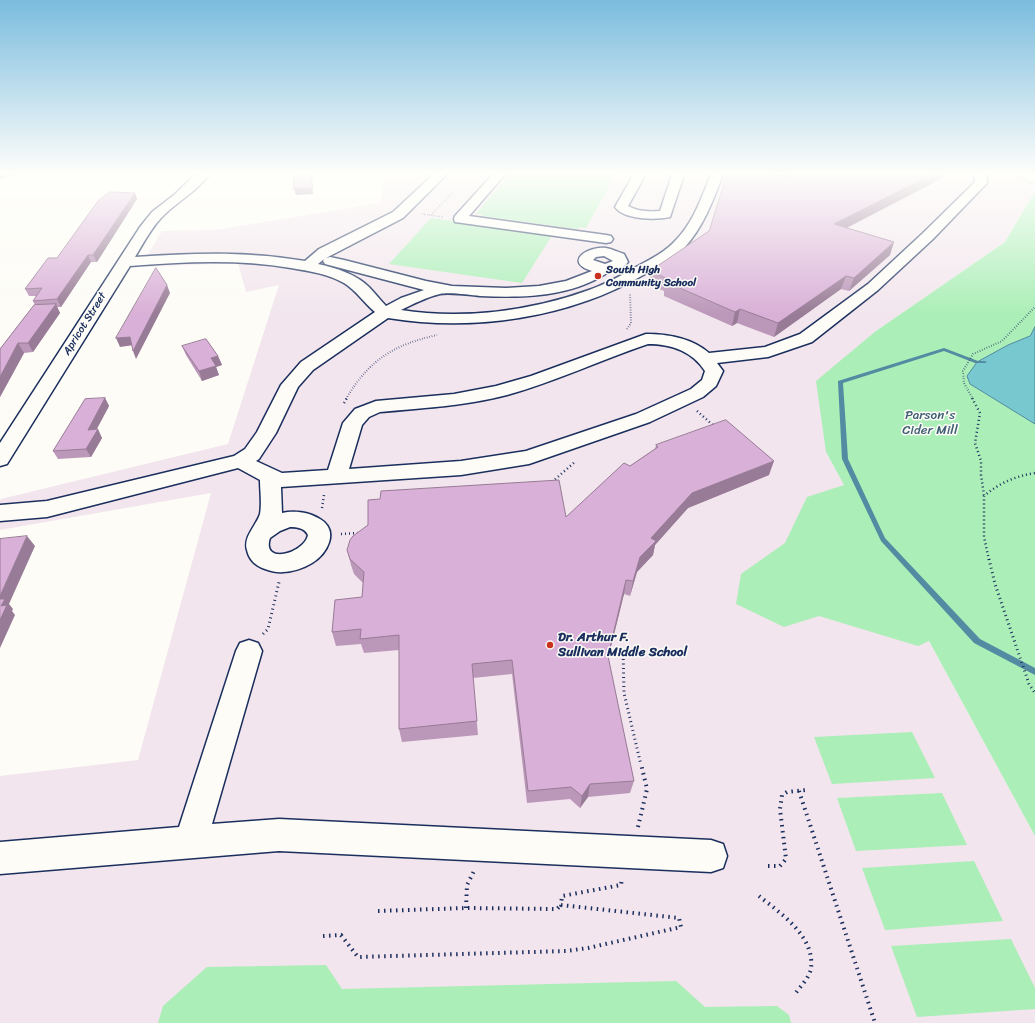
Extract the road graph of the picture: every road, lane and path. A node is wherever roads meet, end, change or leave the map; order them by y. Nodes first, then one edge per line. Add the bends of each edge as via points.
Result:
1 (152, 220) edge
2 (389, 220) edge
3 (465, 220) edge
4 (698, 220) edge
5 (944, 220) edge
6 (606, 239) dead end
7 (127, 257) junction
8 (311, 262) junction
9 (602, 268) dead end
10 (441, 289) junction
11 (630, 296) dead end
12 (1035, 307) edge
13 (386, 312) junction
14 (630, 313) dead end
15 (705, 359) junction
16 (700, 414) dead end
17 (715, 426) edge
18 (580, 458) dead end
19 (0, 459) edge
20 (241, 461) junction
21 (1035, 473) edge
22 (336, 476) junction
23 (270, 477) junction
24 (552, 482) edge
25 (984, 496) junction
26 (324, 498) dead end
27 (323, 504) dead end
28 (0, 513) edge
29 (263, 531) dead end
30 (367, 532) edge
31 (340, 534) dead end
32 (279, 581) dead end
33 (623, 650) dead end
34 (248, 651) joint
35 (1035, 693) edge
36 (806, 790) dead end
37 (800, 791) junction
38 (637, 829) dead end
39 (190, 843) junction
40 (712, 856) dead end
41 (0, 858) edge
42 (477, 865) dead end
43 (768, 866) dead end
44 (623, 874) dead end
45 (759, 896) dead end
46 (561, 905) junction
47 (466, 908) junction
48 (378, 911) dead end
49 (323, 936) dead end
50 (795, 994) dead end
51 (875, 1023) edge

1 - 7 street, Apricot Street
2 - 8 street via 336,246
3 - 6 street
4 - 13 street via 692,230 664,257 618,283 586,296 550,306 487,316 419,318
5 - 15 street via 873,287 806,338 768,352
7 - 8 street via 227,257
7 - 19 street, Apricot Street
8 - 10 street
8 - 13 street via 350,281
9 - 10 street via 601,272 586,281 531,292
10 - 13 street via 406,301
11 - 14 path
12 - 25 path via 1002,342 973,354 963,370 964,383 980,413 976,442 981,461
13 - 20 street via 316,359 297,377 285,393 260,442 252,454
15 - 22 street via 714,371 710,382 697,394 643,418 529,457 461,468
15 - 22 street via 677,342 659,338 646,339 537,380 498,391 376,407 362,414 354,422
16 - 17 path
18 - 24 path
20 - 23 street
20 - 28 street via 47,509
21 - 25 path via 991,489
22 - 23 street via 282,480
23 - 29 street via 271,513
25 - 35 path via 984,537 995,584 1029,684
26 - 27 path
30 - 31 path
32 - 34 path via 268,629
33 - 38 path via 624,693 647,789
34 - 39 street
36 - 37 path
37 - 43 path via 786,792 782,795 780,809 786,859 780,866
37 - 51 path
39 - 40 street via 279,835
39 - 41 street
42 - 47 path via 467,885
44 - 46 path via 621,885 562,896
45 - 50 path via 799,931 809,948 811,969
46 - 47 path via 558,908
46 - 49 path via 679,918 681,927 566,952 358,957 341,936
47 - 48 path

